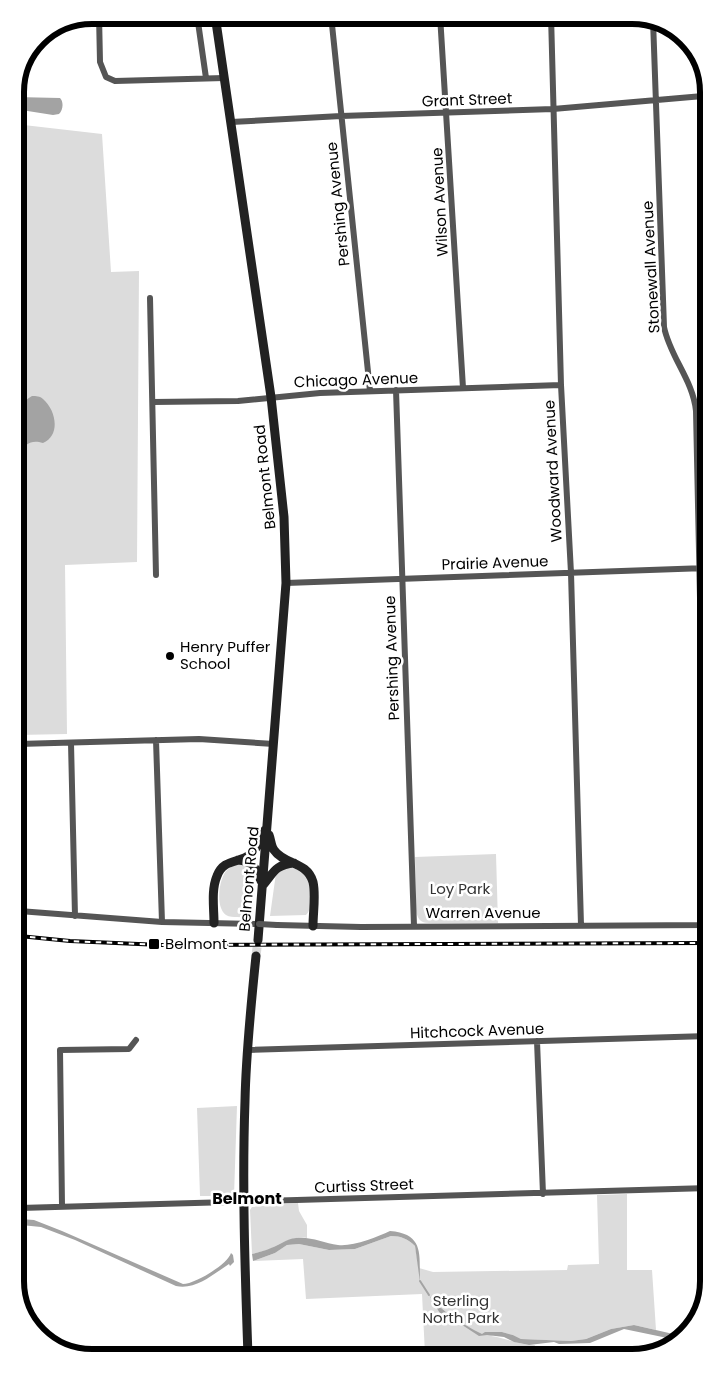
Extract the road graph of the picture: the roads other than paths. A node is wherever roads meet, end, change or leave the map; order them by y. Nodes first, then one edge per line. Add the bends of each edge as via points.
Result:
1 (99, 24) edge
2 (198, 24) edge
3 (216, 24) edge
4 (332, 24) edge
5 (441, 24) edge
6 (551, 24) edge
7 (653, 27) edge
8 (206, 78) junction
9 (224, 78) junction
10 (700, 96) edge
11 (656, 100) junction
12 (553, 109) junction
13 (447, 114) junction
14 (341, 116) junction
15 (231, 122) junction
16 (150, 298) dead end
17 (561, 385) junction
18 (463, 388) junction
19 (396, 390) junction
20 (370, 391) junction
21 (271, 397) junction
22 (153, 402) junction
23 (700, 520) edge
24 (700, 568) edge
25 (571, 573) junction
26 (156, 575) dead end
27 (402, 579) junction
28 (286, 583) junction
29 (156, 740) junction
30 (71, 743) junction
31 (24, 744) edge
32 (274, 744) junction
33 (267, 826) junction
34 (236, 860) junction
35 (294, 863) junction
36 (263, 885) junction
37 (24, 911) edge
38 (74, 916) junction
39 (162, 922) junction
40 (214, 923) junction
41 (581, 925) junction
42 (700, 925) edge
43 (313, 926) junction
44 (414, 926) junction
45 (258, 940) tunnel mouth
46 (256, 956) tunnel mouth
47 (700, 1036) edge
48 (136, 1040) dead end
49 (537, 1041) junction
50 (247, 1050) junction
51 (700, 1188) edge
52 (543, 1194) junction
53 (244, 1202) junction
54 (62, 1206) junction
55 (24, 1208) edge
56 (248, 1349) edge

1 - 8 street via 100,62 106,77 115,81
2 - 8 street
3 - 9 main road, Belmont Road
4 - 14 street, Pershing Avenue
5 - 13 street, Wilson Avenue
6 - 12 street, Woodward Avenue
7 - 11 street, Stonewall Avenue
8 - 9 street
9 - 15 main road, Belmont Road
10 - 11 street, Grant Street
11 - 12 street, Grant Street
11 - 23 street, Stonewall Avenue via 664,321 669,346 695,400
12 - 13 street, Grant Street
12 - 17 street, Woodward Avenue
13 - 14 street, Grant Street
13 - 18 street, Wilson Avenue
14 - 15 street, Grant Street
14 - 20 street, Pershing Avenue
15 - 21 main road, Belmont Road
16 - 22 street
17 - 18 street, Chicago Avenue
17 - 25 street, Woodward Avenue
18 - 19 street, Chicago Avenue
19 - 20 street, Chicago Avenue
19 - 27 street, Pershing Avenue
20 - 21 street, Chicago Avenue
21 - 22 street, Chicago Avenue via 238,401
21 - 28 main road, Belmont Road via 284,517
22 - 26 street
24 - 25 street, Prairie Avenue
25 - 27 street, Prairie Avenue
25 - 41 street, Woodward Avenue
27 - 28 street, Prairie Avenue
27 - 44 street, Pershing Avenue
28 - 32 main road, Belmont Road
29 - 30 street
29 - 32 street
29 - 39 street
30 - 31 street
30 - 38 street
32 - 33 main road, Belmont Road
33 - 34 main road via 254,850
33 - 35 main road via 275,851
33 - 36 main road, Belmont Road
34 - 36 main road via 252,864
34 - 40 main road via 224,866 217,876
35 - 36 main road via 277,868
35 - 43 main road via 310,874 313,883
36 - 45 main road, Belmont Road
37 - 38 street, Warren Avenue
38 - 39 street, Warren Avenue
39 - 40 street, Warren Avenue
40 - 43 street, Warren Avenue, bridge
41 - 42 street, Warren Avenue
41 - 44 street, Warren Avenue
43 - 44 street, Warren Avenue
46 - 50 main road
47 - 49 street, Hitchcock Avenue
48 - 54 street via 129,1049 60,1050
49 - 50 street, Hitchcock Avenue
49 - 52 street
50 - 53 main road
51 - 52 street, Curtiss Street
52 - 53 street, Curtiss Street
53 - 54 street, Curtiss Street
53 - 56 main road
54 - 55 street, Curtiss Street

